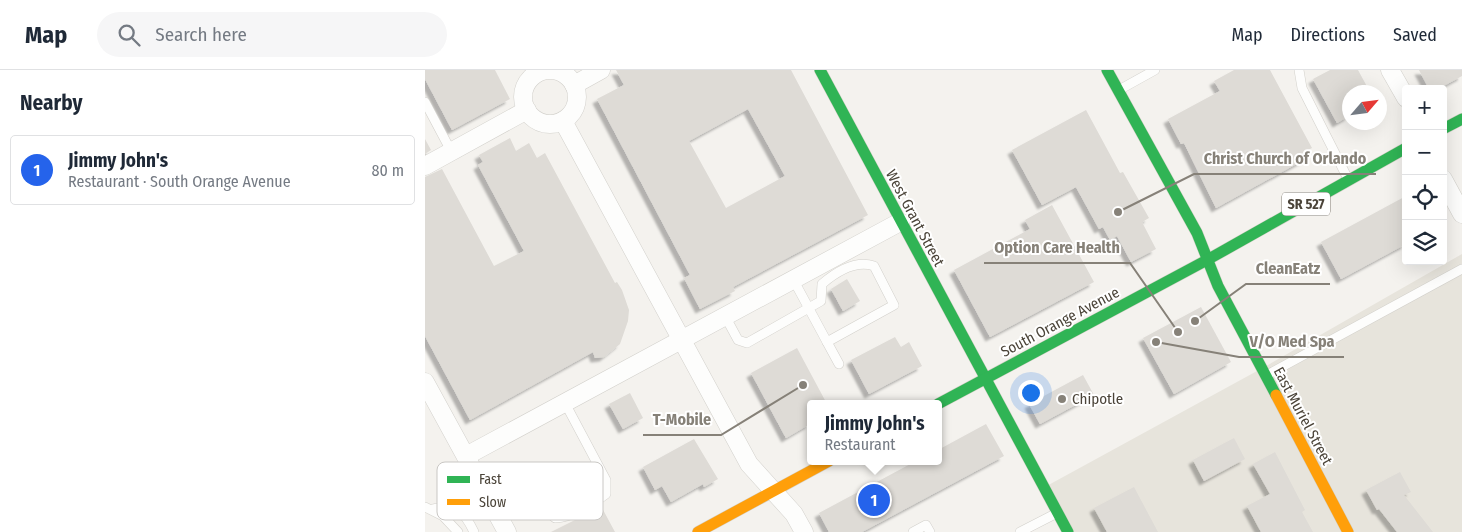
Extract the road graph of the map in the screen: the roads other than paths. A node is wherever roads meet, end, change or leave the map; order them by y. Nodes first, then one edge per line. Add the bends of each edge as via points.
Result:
1 (601, 70) edge
2 (820, 70) edge
3 (1107, 70) edge
4 (1155, 70) edge
5 (1299, 70) edge
6 (1390, 70) edge
7 (536, 72) edge
8 (574, 85) junction
9 (1118, 90) junction
10 (1402, 91) edge
11 (425, 102) edge
12 (527, 110) junction
13 (1462, 119) edge
14 (563, 121) junction
15 (1447, 127) edge
16 (1402, 150) edge
17 (451, 152) junction
18 (425, 166) edge
19 (1348, 180) junction
20 (1447, 187) edge
21 (1462, 214) edge
22 (900, 222) junction
23 (1207, 260) junction
24 (1462, 269) edge
25 (793, 279) junction
26 (809, 308) junction
27 (725, 316) junction
28 (681, 340) junction
29 (827, 342) junction
30 (839, 364) dead end
31 (1265, 376) junction
32 (985, 379) junction
33 (426, 386) edge
34 (942, 402) edge
35 (565, 403) junction
36 (466, 456) junction
37 (469, 462) edge
38 (596, 462) edge
39 (822, 465) edge
40 (603, 474) edge
41 (773, 492) junction
42 (603, 496) edge
43 (1057, 513) junction
44 (447, 520) edge
45 (468, 520) edge
46 (501, 520) edge
47 (458, 532) edge
48 (474, 532) edge
49 (507, 532) edge
50 (698, 532) edge
51 (804, 532) edge
52 (913, 532) edge
53 (931, 532) edge
54 (1020, 532) edge
55 (1068, 532) edge
56 (1348, 532) edge

1 - 8 street
2 - 22 street, West Grant Street
3 - 9 street, East Muriel Street
4 - 9 lane
5 - 19 lane via 1302,88
6 - 10 street
7 - 8 street via 558,72
7 - 12 street via 525,90
8 - 14 street via 576,105
9 - 23 street, East Muriel Street via 1197,233
11 - 17 lane
12 - 14 street via 543,123
12 - 17 street
13 - 15 street
14 - 28 street
16 - 19 street, South Orange Avenue / SR 527
17 - 18 street
19 - 23 street, South Orange Avenue / SR 527
20 - 21 street
22 - 25 street
22 - 32 street, West Grant Street
23 - 31 street, East Muriel Street
23 - 32 street, South Orange Avenue / SR 527
24 - 31 lane
25 - 26 lane
25 - 27 street
26 - 27 lane via 747,343 738,340
26 - 29 lane
26 - 29 lane via 821,301 823,284 828,279 854,265 874,266 894,305
27 - 28 street
28 - 35 street
28 - 41 street via 749,464
29 - 30 lane
31 - 56 street, East Muriel Street
32 - 34 street, South Orange Avenue / SR 527
32 - 43 street, West Grant Street
33 - 36 street
35 - 36 street
35 - 38 lane
36 - 37 street
39 - 41 street
40 - 42 lane via 606,480 606,494
41 - 50 street
41 - 51 street via 794,514
43 - 54 lane
43 - 55 street, West Grant Street
44 - 47 lane
45 - 48 lane
46 - 49 street
52 - 53 lane via 926,525

